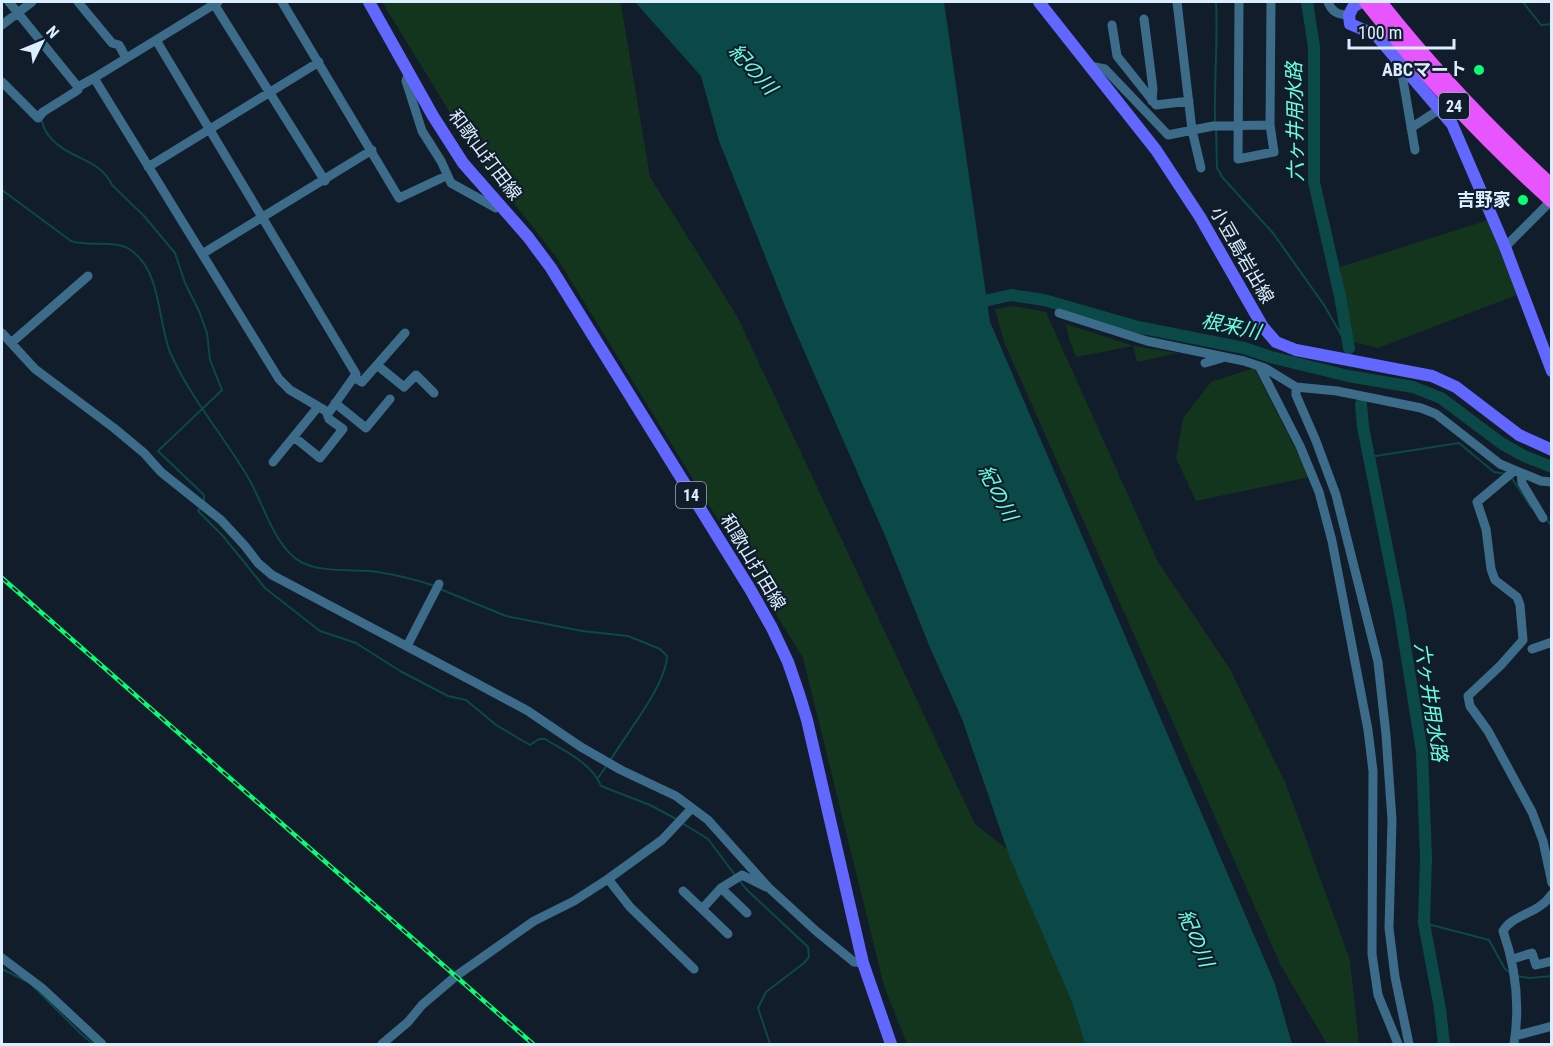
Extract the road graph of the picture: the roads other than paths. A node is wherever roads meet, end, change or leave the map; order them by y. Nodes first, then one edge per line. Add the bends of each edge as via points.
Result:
1 (9, 2) edge
2 (32, 2) edge
3 (78, 2) edge
4 (282, 2) edge
5 (369, 2) edge
6 (1039, 2) edge
7 (1177, 2) edge
8 (1239, 2) edge
9 (1270, 2) edge
10 (1328, 2) edge
11 (1361, 2) edge
12 (1366, 2) edge
13 (1380, 2) edge
14 (216, 3) edge
15 (18, 12) junction
16 (1348, 15) junction
17 (1144, 19) dead end
18 (2, 25) edge
19 (1112, 25) dead end
20 (156, 40) junction
21 (126, 58) junction
22 (319, 63) junction
23 (1400, 63) junction
24 (1090, 66) junction
25 (410, 76) junction
26 (94, 78) junction
27 (2, 82) edge
28 (78, 87) junction
29 (270, 93) junction
30 (1152, 101) junction
31 (1189, 101) junction
32 (1440, 109) junction
33 (1270, 125) junction
34 (1238, 126) junction
35 (1411, 128) junction
36 (210, 129) junction
37 (1192, 130) junction
38 (372, 150) junction
39 (1415, 150) dead end
40 (148, 167) junction
41 (1201, 168) dead end
42 (446, 176) junction
43 (325, 181) junction
44 (1551, 186) edge
45 (1551, 201) edge
46 (500, 207) junction
47 (263, 218) junction
48 (1505, 247) junction
49 (202, 254) junction
50 (88, 276) dead end
51 (1059, 313) dead end
52 (2, 333) edge
53 (405, 333) dead end
54 (11, 343) junction
55 (1549, 355) edge
56 (1225, 357) junction
57 (1205, 363) dead end
58 (377, 365) junction
59 (1259, 366) junction
60 (1551, 371) edge
61 (355, 378) junction
62 (1296, 387) junction
63 (434, 393) dead end
64 (390, 399) dead end
65 (335, 403) junction
66 (322, 409) junction
67 (294, 437) junction
68 (1551, 450) edge
69 (273, 462) dead end
70 (1518, 472) junction
71 (1551, 482) edge
72 (1543, 518) dead end
73 (439, 584) dead end
74 (1551, 642) edge
75 (407, 646) junction
76 (1532, 649) dead end
77 (689, 811) junction
78 (608, 879) junction
79 (1551, 883) edge
80 (768, 887) junction
81 (721, 888) junction
82 (682, 891) dead end
83 (1551, 894) edge
84 (702, 909) junction
85 (747, 913) dead end
86 (728, 934) dead end
87 (2, 958) edge
88 (1513, 958) junction
89 (1551, 961) edge
90 (863, 963) junction
91 (694, 969) dead end
92 (1551, 1026) edge
93 (1514, 1040) edge
94 (887, 1041) edge
95 (102, 1044) edge
96 (382, 1044) edge
97 (1398, 1044) edge
98 (1409, 1044) edge

1 - 15 street
2 - 15 street
3 - 21 street via 112,43 119,45
4 - 22 street
5 - 25 main road, 和歌山打田線 / 14
6 - 24 main road, 小豆島岩出線
7 - 31 street
8 - 34 street
9 - 33 street
10 - 16 street via 1330,9
11 - 16 main road
12 - 45 highway, 24 via 1468,122
13 - 44 highway, 24 via 1477,113
14 - 20 street
14 - 29 street
15 - 18 street
15 - 28 street
16 - 23 main road via 1350,24 1376,35
17 - 30 street
19 - 30 street via 1117,56
20 - 21 street
20 - 36 street
21 - 26 street
22 - 29 street
22 - 38 street
23 - 32 main road
23 - 35 street
24 - 37 street via 1105,69 1168,135
24 - 68 main road, 小豆島岩出線 via 1156,150 1263,327 1276,342 1296,350 1432,376 1456,387 1520,435
25 - 42 street via 406,81 422,131
25 - 46 main road, 和歌山打田線 / 14 via 463,163
26 - 28 street
26 - 40 street
27 - 28 street via 38,118
29 - 36 street
29 - 43 street
30 - 31 street via 1156,105
31 - 37 street
32 - 35 street
32 - 48 main road via 1452,124
33 - 34 street
33 - 34 street via 1274,152 1238,159
34 - 37 street
35 - 39 street
36 - 40 street
36 - 47 street
37 - 41 street
38 - 42 street via 399,198
38 - 43 street
40 - 49 street
42 - 46 street via 451,183
43 - 47 street
45 - 48 street
46 - 90 main road, 和歌山打田線 / 14 via 550,268 772,628 807,720
47 - 49 street
47 - 61 street
48 - 55 main road
49 - 66 street via 279,379
50 - 54 street
51 - 56 street via 1147,341
52 - 54 street
53 - 58 street
54 - 75 street via 36,369 114,428 220,520 272,575
55 - 60 main road
56 - 57 street
56 - 59 street
58 - 61 street via 362,382
58 - 63 street via 404,387 416,375
59 - 62 street
59 - 97 street via 1300,446 1319,492 1332,541 1373,771 1372,954 1378,995
61 - 65 street
62 - 70 street via 1421,408 1436,414 1500,464
62 - 98 street via 1336,495 1378,662 1392,820 1389,928
64 - 65 street via 366,428
65 - 66 street via 330,411
66 - 67 street
66 - 67 street via 343,429 320,458
67 - 69 street
70 - 71 street
70 - 72 street
70 - 79 street via 1477,502 1495,580 1517,597 1520,605 1523,640 1468,696 1470,706 1532,812 1543,841
73 - 75 street
74 - 76 street
75 - 77 street via 528,711 621,770 676,796
77 - 78 street via 662,840
77 - 80 street via 708,820
78 - 91 street via 630,907
78 - 96 street via 534,921 480,958
80 - 81 street via 742,875
80 - 90 street via 840,950 855,962
81 - 84 street
81 - 85 street
82 - 84 street
83 - 88 street via 1546,903 1508,923 1503,931
84 - 86 street
87 - 95 street via 42,988
88 - 89 street via 1532,953 1536,965
88 - 93 street via 1517,1004
90 - 94 main road, 和歌山打田線 / 14
92 - 93 street

